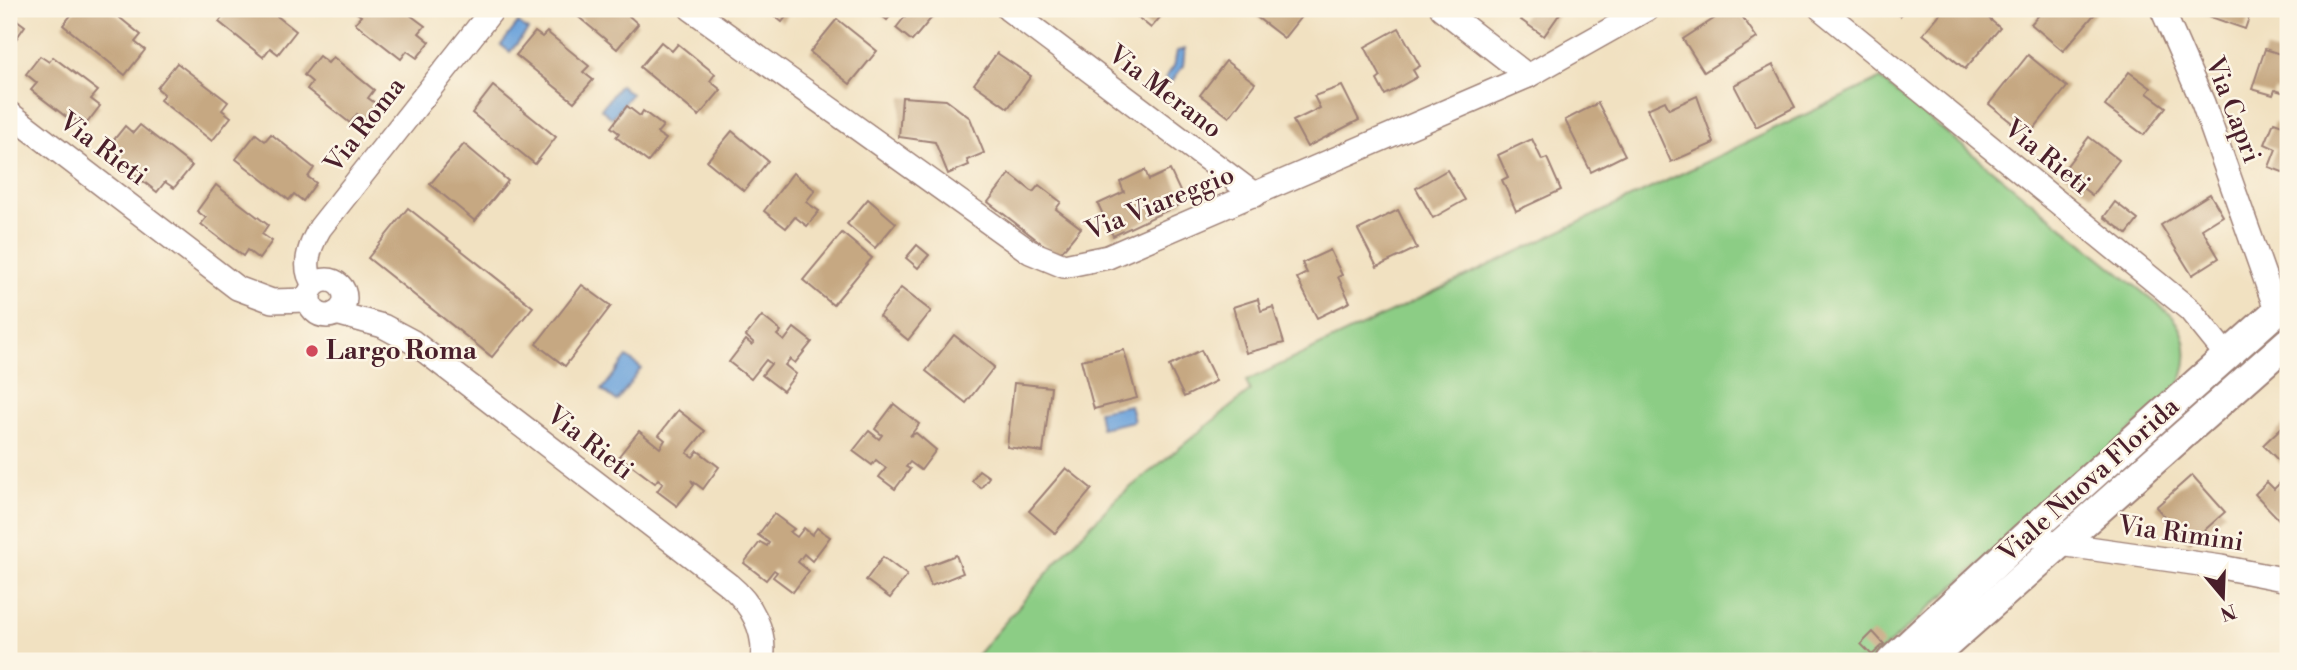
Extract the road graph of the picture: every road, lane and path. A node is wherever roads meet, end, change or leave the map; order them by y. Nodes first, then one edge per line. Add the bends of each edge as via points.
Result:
1 (493, 9) edge
2 (691, 9) edge
3 (1008, 9) edge
4 (1442, 9) edge
5 (1647, 9) edge
6 (1821, 9) edge
7 (2162, 9) edge
8 (1528, 76) junction
9 (9, 113) edge
10 (1255, 195) junction
11 (311, 292) junction
12 (2283, 306) edge
13 (336, 313) junction
14 (2288, 342) edge
15 (2228, 357) junction
16 (2023, 538) junction
17 (2060, 545) junction
18 (2288, 580) edge
19 (762, 661) edge
20 (1892, 661) edge
21 (1928, 661) edge

1 - 11 street, Via Roma via 320,228 308,260
2 - 10 street, Via Viareggio via 1030,253 1051,263 1094,262
3 - 10 street, Via Merano
4 - 8 street
5 - 8 street, Via Viareggio
6 - 15 street, Via Rieti via 2190,310
7 - 12 street, Via Capri
8 - 10 street, Via Viareggio
9 - 11 street, Via Rieti via 237,288 272,301
11 - 13 street via 319,314
11 - 13 street via 331,280 341,286 345,298
12 - 15 street, Viale Nuova Florida
13 - 19 street, Via Rieti via 383,326 413,342 729,585 755,617 762,637
14 - 17 street, Viale Nuova Florida
15 - 16 street, Viale Nuova Florida
16 - 17 street, Via Rimini
16 - 20 street, Viale Nuova Florida
17 - 18 street, Via Rimini
17 - 21 street, Viale Nuova Florida

